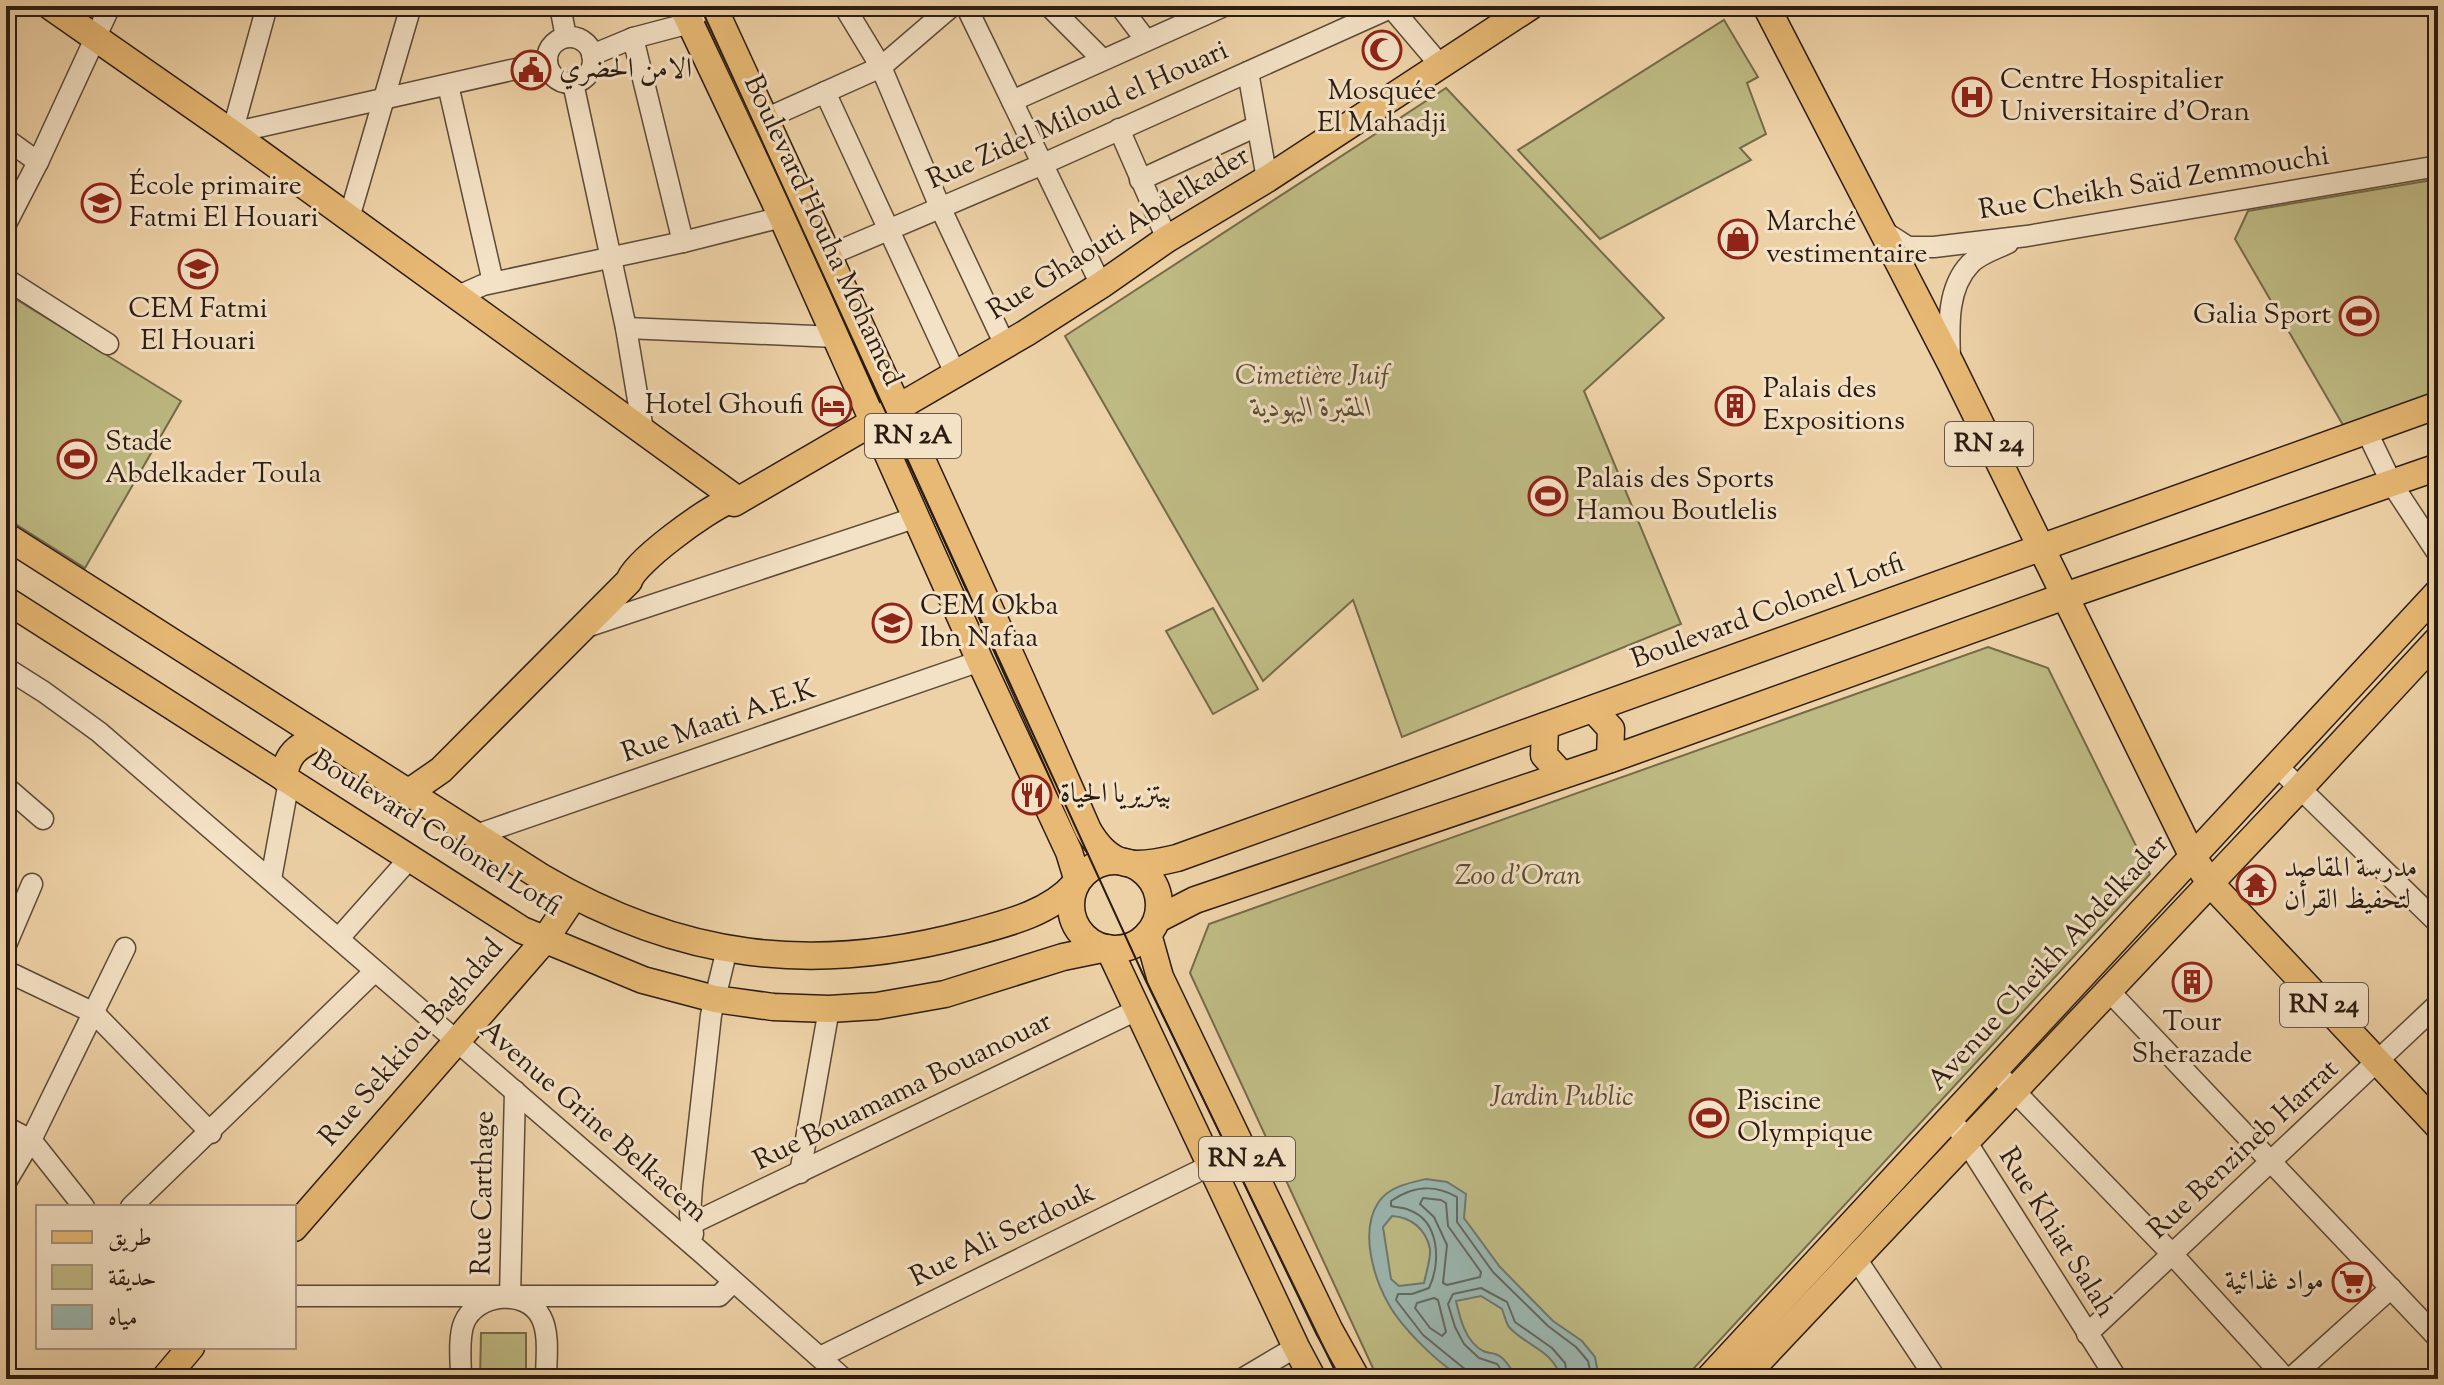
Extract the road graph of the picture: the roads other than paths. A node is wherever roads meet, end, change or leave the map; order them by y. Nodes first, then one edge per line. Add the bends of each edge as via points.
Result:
1 (50, 6) edge
2 (110, 6) edge
3 (267, 6) edge
4 (411, 6) edge
5 (560, 6) edge
6 (713, 6) edge
7 (844, 6) edge
8 (952, 6) edge
9 (966, 6) edge
10 (1049, 6) edge
11 (1120, 6) edge
12 (1531, 6) edge
13 (1766, 6) edge
14 (1218, 7) edge
15 (1392, 7) edge
16 (692, 12) edge
17 (566, 37) junction
18 (633, 38) junction
19 (1145, 39) junction
20 (95, 40) junction
21 (592, 55) junction
22 (1102, 59) junction
23 (547, 62) junction
24 (1441, 66) junction
25 (881, 67) junction
26 (1248, 72) junction
27 (573, 83) junction
28 (448, 85) junction
29 (825, 92) junction
30 (382, 101) junction
31 (1012, 101) junction
32 (765, 119) junction
33 (1257, 126) junction
34 (1119, 129) junction
35 (232, 133) junction
36 (6, 139) edge
37 (38, 162) junction
38 (1043, 164) junction
39 (2438, 166) edge
40 (1267, 179) junction
41 (1140, 180) junction
42 (940, 207) junction
43 (782, 217) junction
44 (349, 218) junction
45 (6, 224) edge
46 (889, 231) junction
47 (1883, 231) junction
48 (2027, 236) junction
49 (1167, 239) junction
50 (683, 242) junction
51 (827, 256) junction
52 (611, 258) junction
53 (6, 279) edge
54 (493, 282) junction
55 (1101, 285) junction
56 (456, 297) junction
57 (626, 328) junction
58 (836, 337) junction
59 (108, 344) dead end
60 (1005, 345) junction
61 (1951, 364) junction
62 (955, 373) junction
63 (899, 405) junction
64 (2438, 405) edge
65 (875, 421) junction
66 (643, 430) junction
67 (2366, 430) junction
68 (2438, 467) edge
69 (2392, 484) junction
70 (736, 502) junction
71 (917, 517) junction
72 (6, 536) edge
73 (2040, 550) junction
74 (2438, 554) edge
75 (2438, 592) edge
76 (2065, 596) junction
77 (6, 600) edge
78 (582, 628) junction
79 (2438, 639) edge
80 (980, 661) junction
81 (6, 668) edge
82 (1593, 709) junction
83 (289, 718) junction
84 (1545, 726) junction
85 (318, 737) junction
86 (1610, 759) junction
87 (259, 762) junction
88 (2277, 766) junction
89 (1562, 775) junction
90 (287, 779) junction
91 (6, 787) edge
92 (2301, 787) junction
93 (416, 798) junction
94 (43, 819) dead end
95 (476, 835) junction
96 (2193, 857) junction
97 (409, 859) junction
98 (1117, 861) junction
99 (271, 879) junction
100 (1076, 881) junction
101 (2210, 883) junction
102 (32, 884) dead end
103 (574, 896) junction
104 (2438, 923) edge
105 (1153, 926) junction
106 (533, 936) junction
107 (339, 938) junction
108 (6, 945) edge
109 (125, 948) dead end
110 (727, 949) junction
111 (1108, 949) junction
112 (6, 971) edge
113 (374, 972) junction
114 (2108, 990) junction
115 (715, 999) junction
116 (2438, 1004) edge
117 (829, 1009) junction
118 (1139, 1009) junction
119 (94, 1013) junction
120 (455, 1039) junction
121 (2377, 1063) junction
122 (1993, 1069) junction
123 (2015, 1089) junction
124 (515, 1091) junction
125 (1950, 1116) junction
126 (2438, 1126) edge
127 (6, 1127) edge
128 (211, 1133) junction
129 (31, 1140) junction
130 (1965, 1141) junction
131 (2271, 1162) junction
132 (1211, 1165) junction
133 (800, 1173) junction
134 (6, 1182) edge
135 (691, 1201) junction
136 (82, 1205) edge
137 (133, 1205) edge
138 (655, 1213) junction
139 (691, 1224) junction
140 (296, 1226) edge
141 (703, 1254) junction
142 (2173, 1255) junction
143 (1857, 1260) junction
144 (733, 1282) junction
145 (2391, 1288) junction
146 (296, 1296) edge
147 (510, 1296) junction
148 (2087, 1334) junction
149 (2438, 1337) edge
150 (1296, 1347) junction
151 (189, 1349) edge
152 (820, 1357) junction
153 (1740, 1372) edge
154 (164, 1379) edge
155 (461, 1379) edge
156 (546, 1379) edge
157 (844, 1379) edge
158 (1242, 1379) edge
159 (1313, 1379) edge
160 (1357, 1379) edge
161 (1708, 1379) edge
162 (1936, 1379) edge
163 (2117, 1379) edge
164 (2288, 1379) edge

1 - 20 main road
2 - 20 street
3 - 35 street
4 - 30 street
5 - 17 street
6 - 32 main road, Boulevard Houha Mohamed / RN 2A
7 - 25 street
8 - 25 street
9 - 31 street
10 - 22 street
11 - 19 street
12 - 24 main road, Rue Ghaouti Abdelkader
13 - 47 main road, RN 24
14 - 19 street
15 - 24 street
15 - 26 street, Rue Zidel Miloud el Houari
16 - 18 street
16 - 43 main road, Boulevard Houha Mohamed / RN 2A
17 - 21 street via 587,44
17 - 23 street via 549,49
18 - 21 street
18 - 50 street
19 - 22 street
20 - 35 main road
20 - 37 street
21 - 27 street via 587,75
22 - 31 street
23 - 27 street via 558,79
23 - 28 street
24 - 40 main road, Rue Ghaouti Abdelkader
25 - 29 street
25 - 42 street
26 - 33 street
26 - 34 street, Rue Zidel Miloud el Houari
27 - 52 street
28 - 30 street
28 - 54 street
29 - 32 street
29 - 46 street
30 - 35 street
30 - 44 street
31 - 38 street
32 - 51 main road, Boulevard Houha Mohamed / RN 2A
33 - 40 street
33 - 41 street
34 - 38 street, Rue Zidel Miloud el Houari
34 - 41 street
35 - 44 main road
36 - 37 street
37 - 45 street
38 - 42 street, Rue Zidel Miloud el Houari
38 - 55 street
39 - 48 street, Rue Cheikh Saïd Zemmouchi
40 - 49 main road, Rue Ghaouti Abdelkader
41 - 49 street
42 - 46 street, Rue Zidel Miloud el Houari
42 - 60 street
43 - 50 street
43 - 58 main road, Boulevard Houha Mohamed / RN 2A
44 - 56 main road
46 - 51 street, Rue Zidel Miloud el Houari
46 - 62 street
47 - 48 street, Rue Cheikh Saïd Zemmouchi via 1921,249
47 - 61 main road, RN 24
48 - 61 street via 1970,264 1958,283 1950,315
49 - 55 main road, Rue Ghaouti Abdelkader
50 - 52 street
51 - 63 main road, Boulevard Houha Mohamed / RN 2A
52 - 54 street
52 - 57 street
53 - 59 street
54 - 56 street
55 - 60 main road, Rue Ghaouti Abdelkader
56 - 66 main road
57 - 58 street
57 - 66 street
58 - 65 main road, Boulevard Houha Mohamed / RN 2A
60 - 62 main road, Rue Ghaouti Abdelkader
61 - 73 main road, RN 24
62 - 63 main road, Rue Ghaouti Abdelkader
63 - 65 main road, Rue Ghaouti Abdelkader
63 - 98 main road, Boulevard Houha Mohamed / RN 2A via 1088,830 1100,849
64 - 67 main road, Boulevard Colonel Lotfi
65 - 70 main road, Rue Ghaouti Abdelkader
65 - 71 main road, Boulevard Houha Mohamed / RN 2A
66 - 70 main road
67 - 69 street
67 - 73 main road, Boulevard Colonel Lotfi
68 - 69 main road
69 - 74 street
69 - 76 main road
70 - 78 main road, Rue Ghaouti Abdelkader via 709,510 638,565
71 - 78 street
71 - 80 main road, Boulevard Houha Mohamed / RN 2A
72 - 83 main road, Boulevard Colonel Lotfi
73 - 76 main road, RN 24
73 - 82 main road, Boulevard Colonel Lotfi
75 - 88 main road, Avenue Cheikh Abdelkader
76 - 86 main road
76 - 96 main road, RN 24
77 - 87 main road, Boulevard Colonel Lotfi
78 - 93 main road, Rue Ghaouti Abdelkader
79 - 92 main road, Avenue Cheikh Abdelkader
80 - 95 street, Rue Maati A.E.K
80 - 100 main road, Boulevard Houha Mohamed / RN 2A via 1076,866
81 - 99 street, Avenue Grine Belkacem via 99,732
82 - 84 main road, Boulevard Colonel Lotfi
82 - 86 main road via 1611,729
83 - 85 main road, Boulevard Colonel Lotfi
83 - 87 main road via 280,749
84 - 89 main road via 1544,755
84 - 98 main road, Boulevard Colonel Lotfi via 1177,858 1143,864
85 - 90 main road via 293,751
85 - 93 main road, Boulevard Colonel Lotfi
86 - 89 main road
87 - 90 main road, Boulevard Colonel Lotfi
88 - 92 street
88 - 96 main road, Avenue Cheikh Abdelkader
89 - 105 main road via 1195,900
90 - 97 main road, Boulevard Colonel Lotfi
90 - 99 street
91 - 94 street
92 - 101 main road, Avenue Cheikh Abdelkader
92 - 104 street
93 - 95 main road, Boulevard Colonel Lotfi
95 - 103 main road, Boulevard Colonel Lotfi
96 - 101 main road, RN 24
96 - 122 main road, Avenue Cheikh Abdelkader
97 - 106 main road, Boulevard Colonel Lotfi
97 - 107 street
98 - 100 main road via 1094,865
98 - 105 main road via 1134,865 1157,891
99 - 107 street, Avenue Grine Belkacem
100 - 110 main road, Boulevard Colonel Lotfi via 1059,899 1026,916 906,948 822,957
100 - 111 main road via 1070,907 1077,929
101 - 114 main road, Avenue Cheikh Abdelkader
101 - 121 main road, RN 24
102 - 108 street
103 - 106 main road, Rue Sekkiou Baghdad
103 - 110 main road, Boulevard Colonel Lotfi via 626,921
105 - 111 main road via 1130,946
105 - 160 main road, RN 2A via 1160,977
106 - 115 main road, Boulevard Colonel Lotfi via 643,980
106 - 120 main road, Rue Sekkiou Baghdad via 525,943 523,963
107 - 113 street, Avenue Grine Belkacem
109 - 119 street
110 - 115 street
111 - 117 main road, Boulevard Colonel Lotfi via 1063,957 945,994
111 - 118 main road, RN 2A
112 - 119 street
113 - 120 street, Avenue Grine Belkacem
113 - 128 street
114 - 123 main road, Avenue Cheikh Abdelkader
114 - 131 street
115 - 117 main road, Boulevard Colonel Lotfi
115 - 135 street
116 - 121 street, Rue Benzineb Harrat
117 - 133 street
118 - 132 main road, RN 2A
118 - 133 street, Rue Bouamama Bouanouar
119 - 128 street
119 - 129 street
120 - 124 street, Avenue Grine Belkacem
120 - 140 main road, Rue Sekkiou Baghdad
121 - 126 main road, RN 24
121 - 131 street, Rue Benzineb Harrat
122 - 123 street
122 - 125 main road, Avenue Cheikh Abdelkader
123 - 130 main road, Avenue Cheikh Abdelkader
123 - 142 street
124 - 138 street, Avenue Grine Belkacem
124 - 147 street, Rue Carthage
125 - 130 street, Rue Khiat Salah
125 - 153 main road, Avenue Cheikh Abdelkader
127 - 129 street
128 - 137 street
129 - 134 street
129 - 136 street
130 - 143 main road, Avenue Cheikh Abdelkader
130 - 148 street, Rue Khiat Salah
131 - 142 street, Rue Benzineb Harrat
131 - 145 street
132 - 150 main road, RN 2A
132 - 152 street, Rue Ali Serdouk
133 - 139 street, Rue Bouamama Bouanouar
135 - 138 street via 678,1216
135 - 139 street
138 - 141 street, Avenue Grine Belkacem
139 - 141 street
141 - 144 street, Avenue Grine Belkacem
142 - 148 street, Rue Benzineb Harrat
142 - 164 street
143 - 153 main road, Avenue Cheikh Abdelkader
143 - 162 street
144 - 147 street via 719,1296
144 - 152 street, Avenue Grine Belkacem
145 - 149 street
145 - 164 street
146 - 147 street
147 - 155 street via 488,1301 467,1316 462,1326
147 - 156 street via 536,1309 546,1327
148 - 163 street, Rue Khiat Salah
150 - 158 street
150 - 159 main road, RN 2A
151 - 154 main road
152 - 157 street, Avenue Grine Belkacem
153 - 161 main road, Avenue Cheikh Abdelkader

